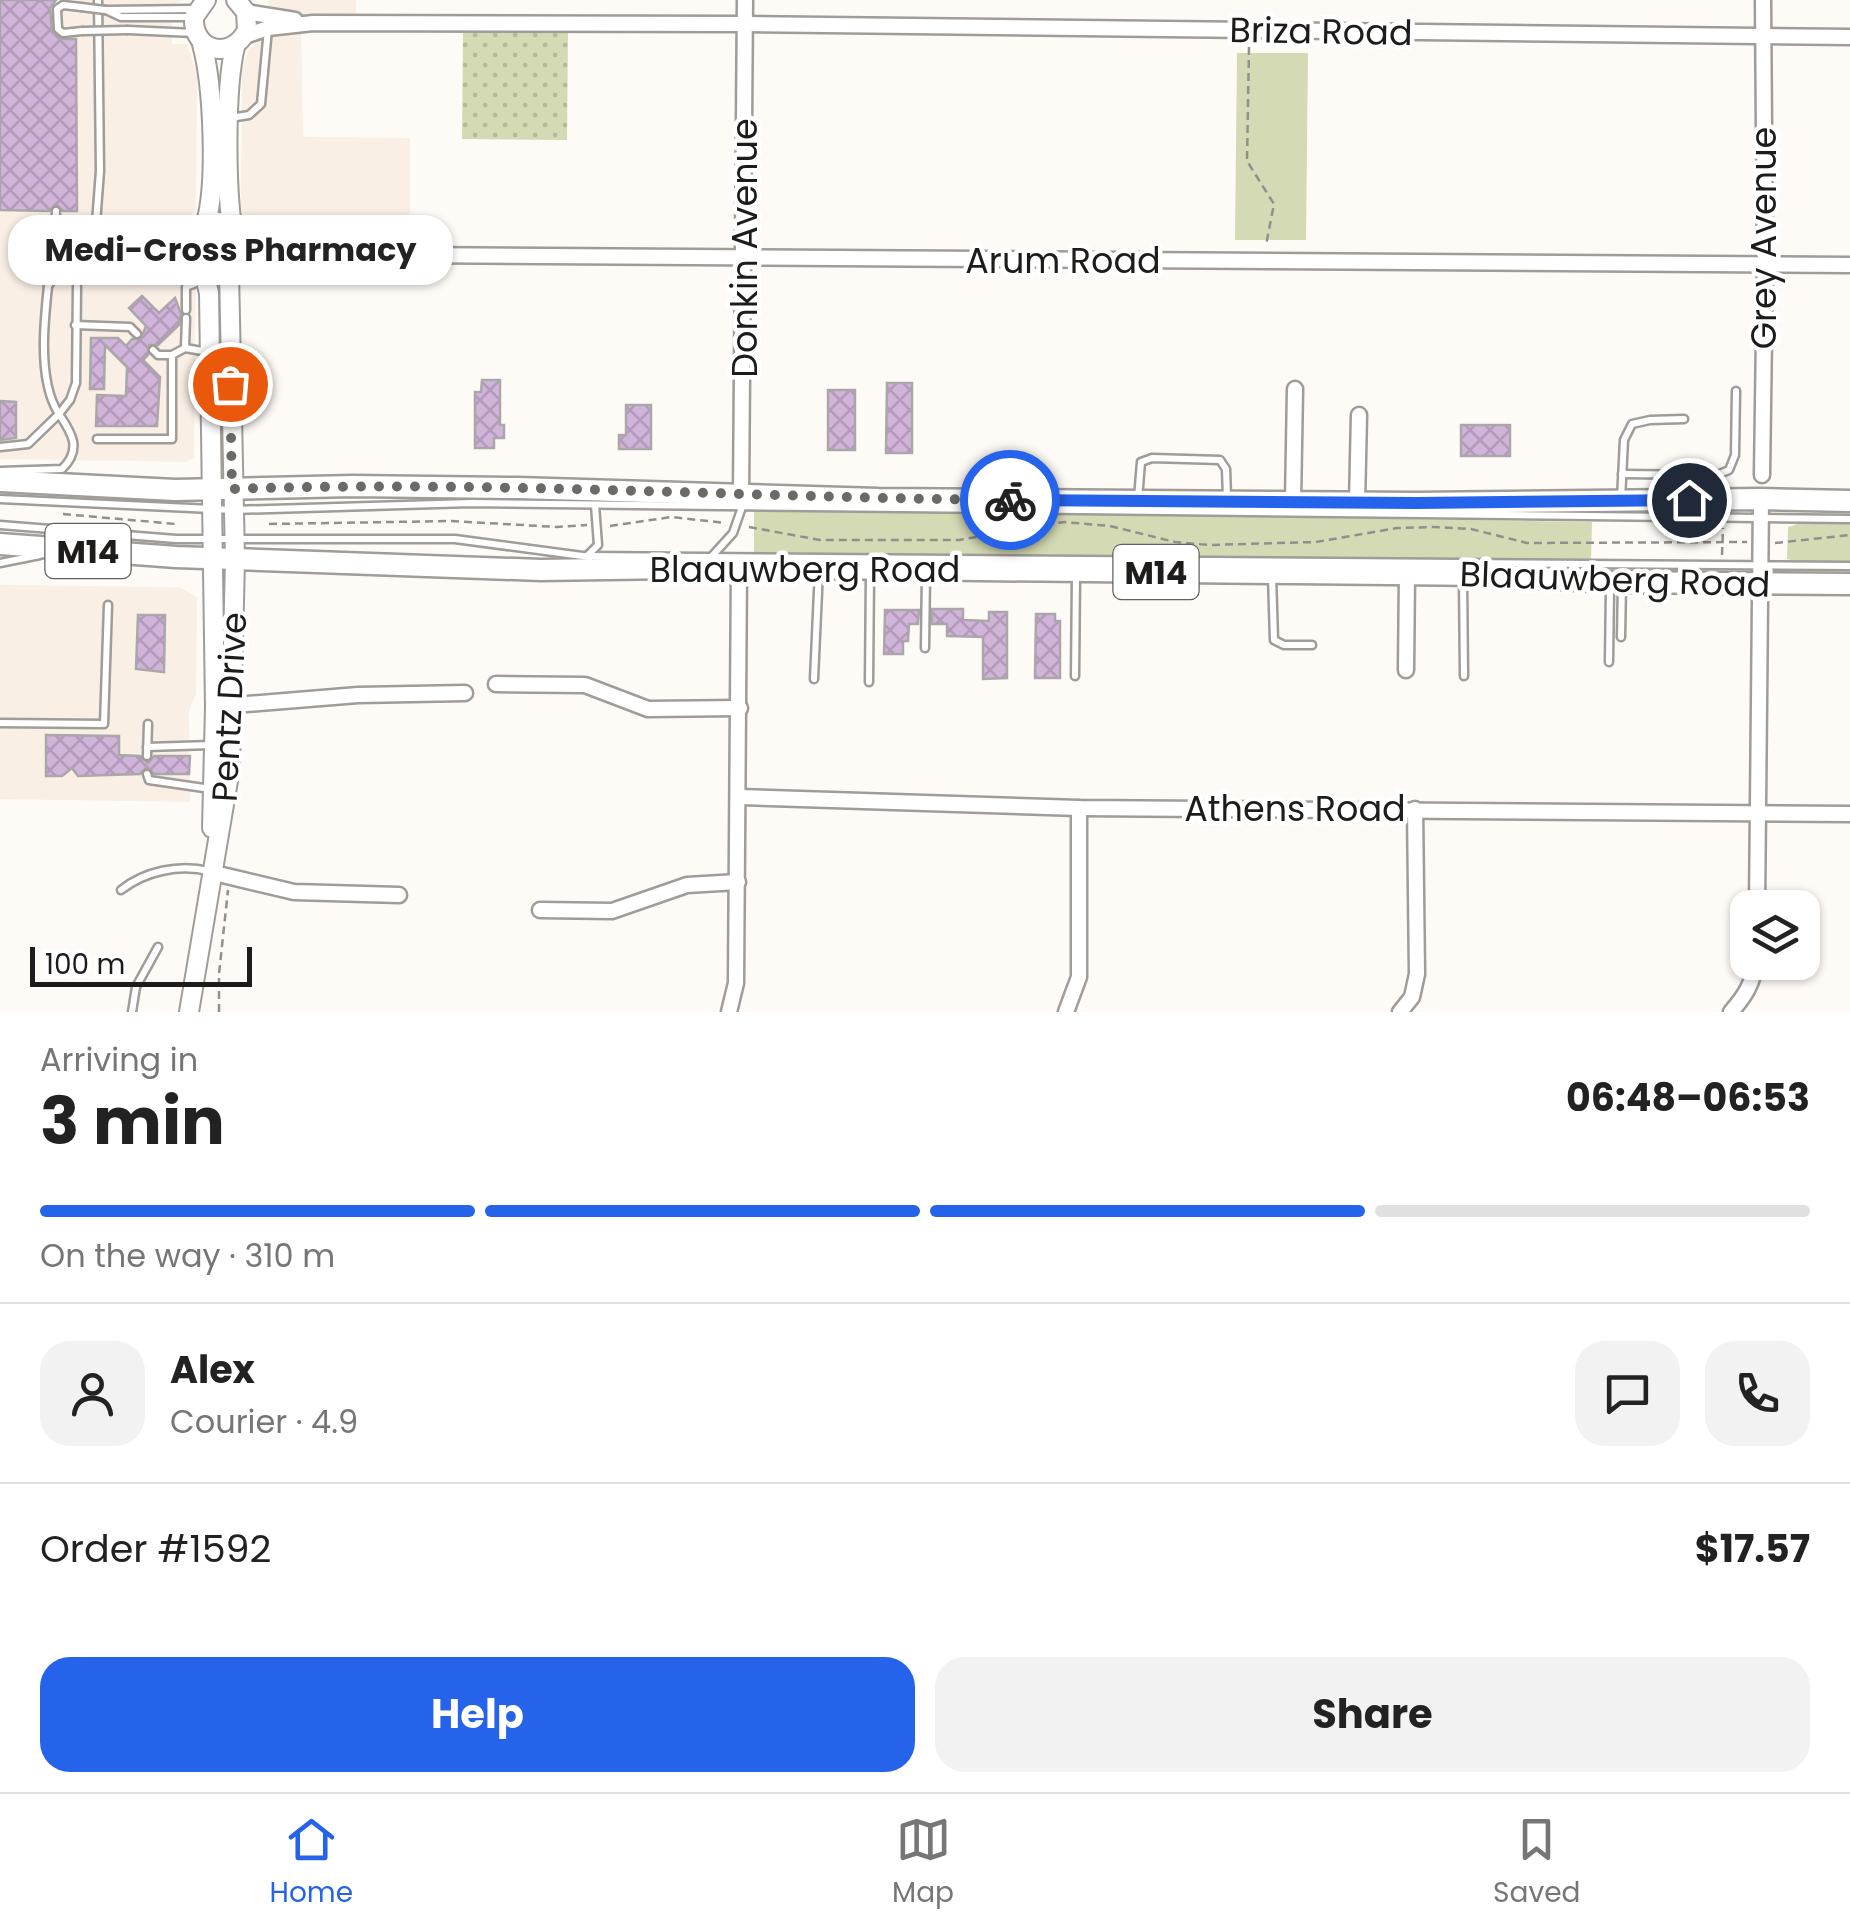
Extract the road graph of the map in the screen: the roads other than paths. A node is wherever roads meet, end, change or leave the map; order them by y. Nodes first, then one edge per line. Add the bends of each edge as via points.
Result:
1 (98, 0) edge
2 (162, 0) edge
3 (746, 0) edge
4 (1763, 0) edge
5 (241, 6) edge
6 (152, 13) junction
7 (199, 21) edge
8 (313, 23) junction
9 (745, 24) junction
10 (268, 28) junction
11 (1762, 36) junction
12 (1850, 37) edge
13 (240, 42) junction
14 (230, 118) junction
15 (56, 211) dead end
16 (96, 222) junction
17 (352, 228) dead end
18 (200, 232) junction
19 (116, 233) junction
20 (237, 233) junction
21 (79, 246) junction
22 (114, 252) junction
23 (275, 254) junction
24 (310, 254) junction
25 (86, 258) junction
26 (745, 259) junction
27 (1765, 264) junction
28 (1850, 266) edge
29 (234, 268) junction
30 (202, 269) junction
31 (48, 287) junction
32 (75, 325) junction
33 (137, 334) dead end
34 (185, 348) junction
35 (153, 350) dead end
36 (209, 352) junction
37 (172, 355) junction
38 (1295, 389) dead end
39 (1736, 392) dead end
40 (59, 414) junction
41 (1358, 415) dead end
42 (1684, 420) dead end
43 (98, 439) dead end
44 (0, 448) edge
45 (0, 470) edge
46 (1622, 474) junction
47 (1762, 475) dead end
48 (0, 481) edge
49 (682, 494) junction
50 (0, 499) edge
51 (210, 499) junction
52 (233, 500) junction
53 (1138, 500) junction
54 (1621, 500) junction
55 (1227, 501) junction
56 (1850, 501) edge
57 (742, 502) junction
58 (1293, 502) junction
59 (1357, 502) junction
60 (595, 505) junction
61 (1761, 508) junction
62 (1850, 519) edge
63 (0, 525) edge
64 (0, 544) edge
65 (211, 548) junction
66 (60, 549) junction
67 (235, 550) junction
68 (712, 555) junction
69 (588, 556) junction
70 (0, 564) edge
71 (1850, 566) edge
72 (740, 567) junction
73 (690, 568) junction
74 (820, 568) junction
75 (870, 568) junction
76 (926, 569) junction
77 (1076, 571) junction
78 (1272, 574) junction
79 (1407, 574) junction
80 (1463, 575) junction
81 (1761, 575) junction
82 (1616, 582) junction
83 (1850, 584) edge
84 (108, 605) dead end
85 (1621, 638) dead end
86 (1312, 645) dead end
87 (925, 648) dead end
88 (1609, 662) dead end
89 (1406, 670) dead end
90 (1075, 676) dead end
91 (1464, 676) dead end
92 (814, 679) dead end
93 (869, 682) dead end
94 (496, 684) dead end
95 (465, 693) dead end
96 (740, 708) junction
97 (224, 714) junction
98 (0, 723) edge
99 (148, 724) dead end
100 (212, 745) junction
101 (148, 774) dead end
102 (219, 790) junction
103 (740, 797) junction
104 (1079, 808) junction
105 (1415, 809) junction
106 (1758, 812) junction
107 (1850, 814) edge
108 (212, 863) junction
109 (738, 882) junction
110 (121, 890) dead end
111 (1757, 890) edge
112 (400, 895) dead end
113 (540, 910) dead end
114 (158, 947) dead end
115 (1752, 980) edge
116 (132, 1012) edge
117 (188, 1012) edge
118 (729, 1012) edge
119 (1066, 1012) edge
120 (1400, 1012) edge
121 (1731, 1012) edge

1 - 16 lane
2 - 6 lane
3 - 9 street, Donkin Avenue
4 - 11 street, Grey Avenue
5 - 8 street, Briza Road
5 - 13 street via 248,24
6 - 7 lane
6 - 7 lane, bridge via 63,6 57,9 58,29
7 - 13 street via 222,50
7 - 18 street via 210,84 211,195
8 - 9 street, Briza Road
8 - 10 street, Briza Road
9 - 11 street, Briza Road
9 - 26 street, Donkin Avenue
10 - 13 street, Briza Road
10 - 14 lane via 261,104 249,115
11 - 12 street, Briza Road
11 - 27 street, Grey Avenue
13 - 14 street
14 - 20 street via 229,206
15 - 31 lane
16 - 19 lane
16 - 21 lane via 81,233
17 - 24 lane via 315,221
18 - 19 lane
18 - 20 street via 216,223
18 - 30 street via 192,247
19 - 22 lane
20 - 23 street, Arum Road
20 - 29 street via 244,253
21 - 25 lane
21 - 31 lane
22 - 25 lane via 104,260
22 - 30 lane
23 - 24 street, Arum Road
23 - 29 street, Arum Road
24 - 26 street, Arum Road
25 - 32 lane via 76,284
26 - 27 street, Arum Road
26 - 57 street, Donkin Avenue
27 - 28 street, Arum Road
27 - 47 street, Grey Avenue
29 - 30 street via 219,274
29 - 52 street, Pentz Drive
30 - 34 lane via 186,288
30 - 36 street, Pentz Drive
31 - 40 lane via 46,372
32 - 33 lane via 130,327
32 - 40 lane via 76,383
34 - 36 lane
34 - 37 lane
35 - 37 lane
36 - 51 street, Pentz Drive
37 - 43 lane via 172,439
38 - 58 street
39 - 46 lane via 1729,470
40 - 44 lane via 28,444
40 - 45 lane via 73,431 62,469
41 - 59 street
42 - 46 lane via 1632,424
46 - 54 lane
48 - 51 main road, Blaauwberg Road / M14
49 - 52 main road, Blaauwberg Road / M14 via 500,488
49 - 57 main road, Blaauwberg Road / M14
49 - 60 lane
50 - 51 lane
51 - 52 main road, Blaauwberg Road / M14
51 - 65 street, Pentz Drive
52 - 60 lane
52 - 67 street, Pentz Drive
53 - 55 main road, Blaauwberg Road / M14
53 - 55 lane via 1140,462 1152,458 1220,460
53 - 57 main road, Blaauwberg Road / M14
54 - 59 main road, Blaauwberg Road / M14
54 - 61 main road, Blaauwberg Road / M14
55 - 58 main road, Blaauwberg Road / M14
56 - 61 main road, Blaauwberg Road / M14
57 - 60 lane
57 - 61 lane via 1723,518
57 - 68 lane via 736,525
58 - 59 main road, Blaauwberg Road / M14
60 - 69 lane via 598,545
61 - 62 lane
61 - 81 street
63 - 65 lane
64 - 66 main road, Blaauwberg Road / M14
65 - 66 main road, Blaauwberg Road / M14
65 - 67 main road, Blaauwberg Road / M14
65 - 97 street, Pentz Drive
66 - 70 lane
67 - 69 lane via 455,539
67 - 73 main road, Blaauwberg Road / M14 via 541,570
67 - 97 street, Pentz Drive
68 - 69 lane
68 - 81 lane via 1722,566
69 - 73 lane
71 - 81 lane
72 - 73 main road, Blaauwberg Road / M14
72 - 74 main road, Blaauwberg Road / M14
72 - 96 street
74 - 75 main road, Blaauwberg Road / M14
74 - 92 lane
75 - 76 main road, Blaauwberg Road / M14
75 - 93 lane
76 - 77 main road, Blaauwberg Road / M14
76 - 87 lane
77 - 78 main road, Blaauwberg Road / M14
77 - 90 lane
78 - 79 main road, Blaauwberg Road / M14
78 - 86 lane via 1274,640
79 - 80 main road, Blaauwberg Road / M14
79 - 89 street
80 - 82 main road, Blaauwberg Road / M14
80 - 91 lane
81 - 82 main road, Blaauwberg Road / M14
81 - 83 main road, Blaauwberg Road / M14
81 - 106 street
82 - 85 lane
82 - 88 lane
84 - 98 lane via 104,724
94 - 96 street via 585,686 648,709
95 - 97 street via 358,695
96 - 103 street
97 - 100 street, Pentz Drive
97 - 102 street, Pentz Drive
99 - 100 lane via 147,751
100 - 102 street, Pentz Drive
101 - 102 lane via 149,780
102 - 108 street, Pentz Drive
103 - 104 street, Athens Road
103 - 109 street
104 - 105 street, Athens Road
104 - 119 street via 1080,977
105 - 106 street, Athens Road
105 - 120 street via 1417,974 1412,998
106 - 107 street, Athens Road
106 - 111 street
108 - 110 lane via 144,874
108 - 112 street via 294,892
108 - 117 street, Pentz Drive
109 - 113 street via 687,884 612,911
109 - 118 street
114 - 116 lane via 136,987
115 - 121 street

